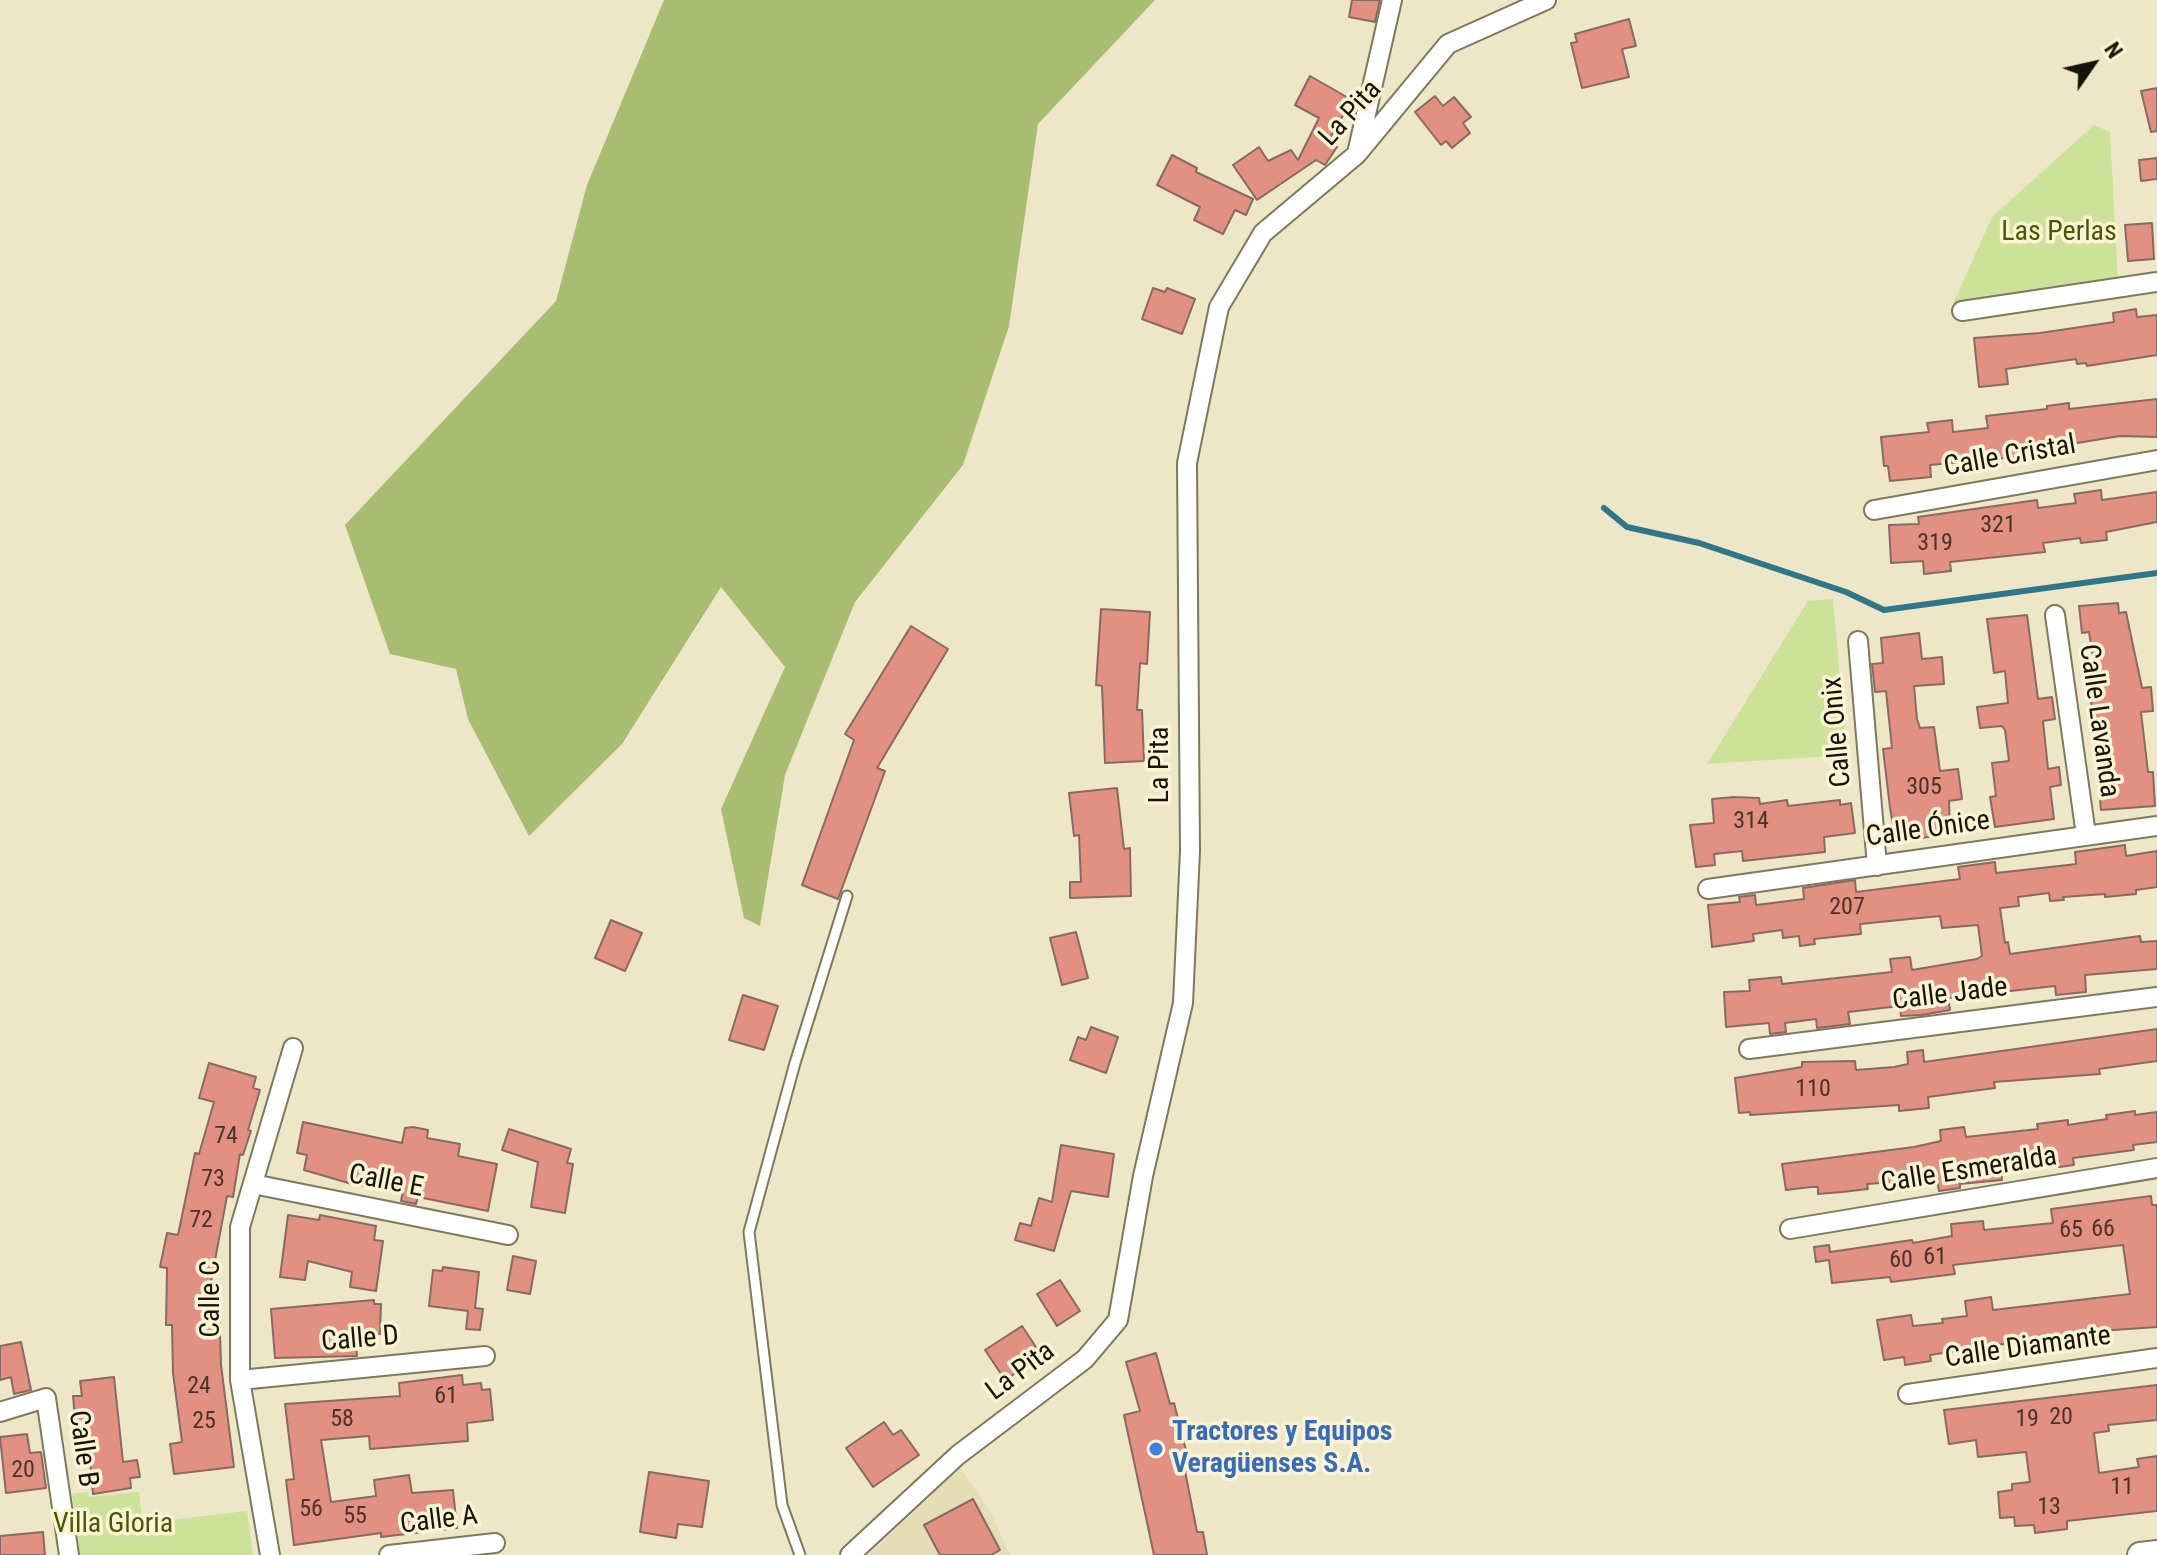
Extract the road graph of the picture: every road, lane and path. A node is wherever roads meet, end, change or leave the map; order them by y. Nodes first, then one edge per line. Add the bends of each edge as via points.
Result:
1 (1392, 0) edge
2 (1546, 0) edge
3 (1357, 154) junction
4 (2157, 282) edge
5 (1962, 311) dead end
6 (2157, 460) edge
7 (1874, 510) dead end
8 (2055, 615) dead end
9 (1858, 641) dead end
10 (2157, 826) edge
11 (2086, 835) junction
12 (1877, 866) junction
13 (1708, 889) dead end
14 (847, 896) dead end
15 (2157, 997) edge
16 (293, 1048) dead end
17 (1749, 1049) dead end
18 (2157, 1168) edge
19 (253, 1184) junction
20 (1790, 1229) dead end
21 (508, 1235) dead end
22 (485, 1356) dead end
23 (2157, 1358) edge
24 (240, 1380) junction
25 (1908, 1394) dead end
26 (0, 1412) edge
27 (495, 1543) dead end
28 (2157, 1553) edge
29 (69, 1555) edge
30 (270, 1555) edge
31 (389, 1555) edge
32 (800, 1555) edge
33 (850, 1555) edge
34 (2140, 1555) edge

1 - 3 street
2 - 3 street, La Pita via 1448,44
3 - 33 street, La Pita via 1263,233 1219,307 1187,463 1190,851 1183,1003 1143,1176 1118,1320 1085,1359 958,1455
4 - 5 street
6 - 7 street, Calle Cristal
8 - 11 street, Calle Lavanda
9 - 12 street, Calle Onix
10 - 11 street, Calle Ónice
11 - 12 street, Calle Ónice
12 - 13 street, Calle Ónice
14 - 32 lane via 749,1232 782,1505
15 - 17 street, Calle Jade
16 - 19 street, Calle C
18 - 20 street, Calle Esmeralda
19 - 21 street, Calle E
19 - 24 street, Calle C via 240,1227
22 - 24 street, Calle D
23 - 25 street, Calle Diamante
24 - 30 street, Calle C
26 - 29 street, Calle B via 46,1398
27 - 31 street, Calle A
28 - 34 main road

